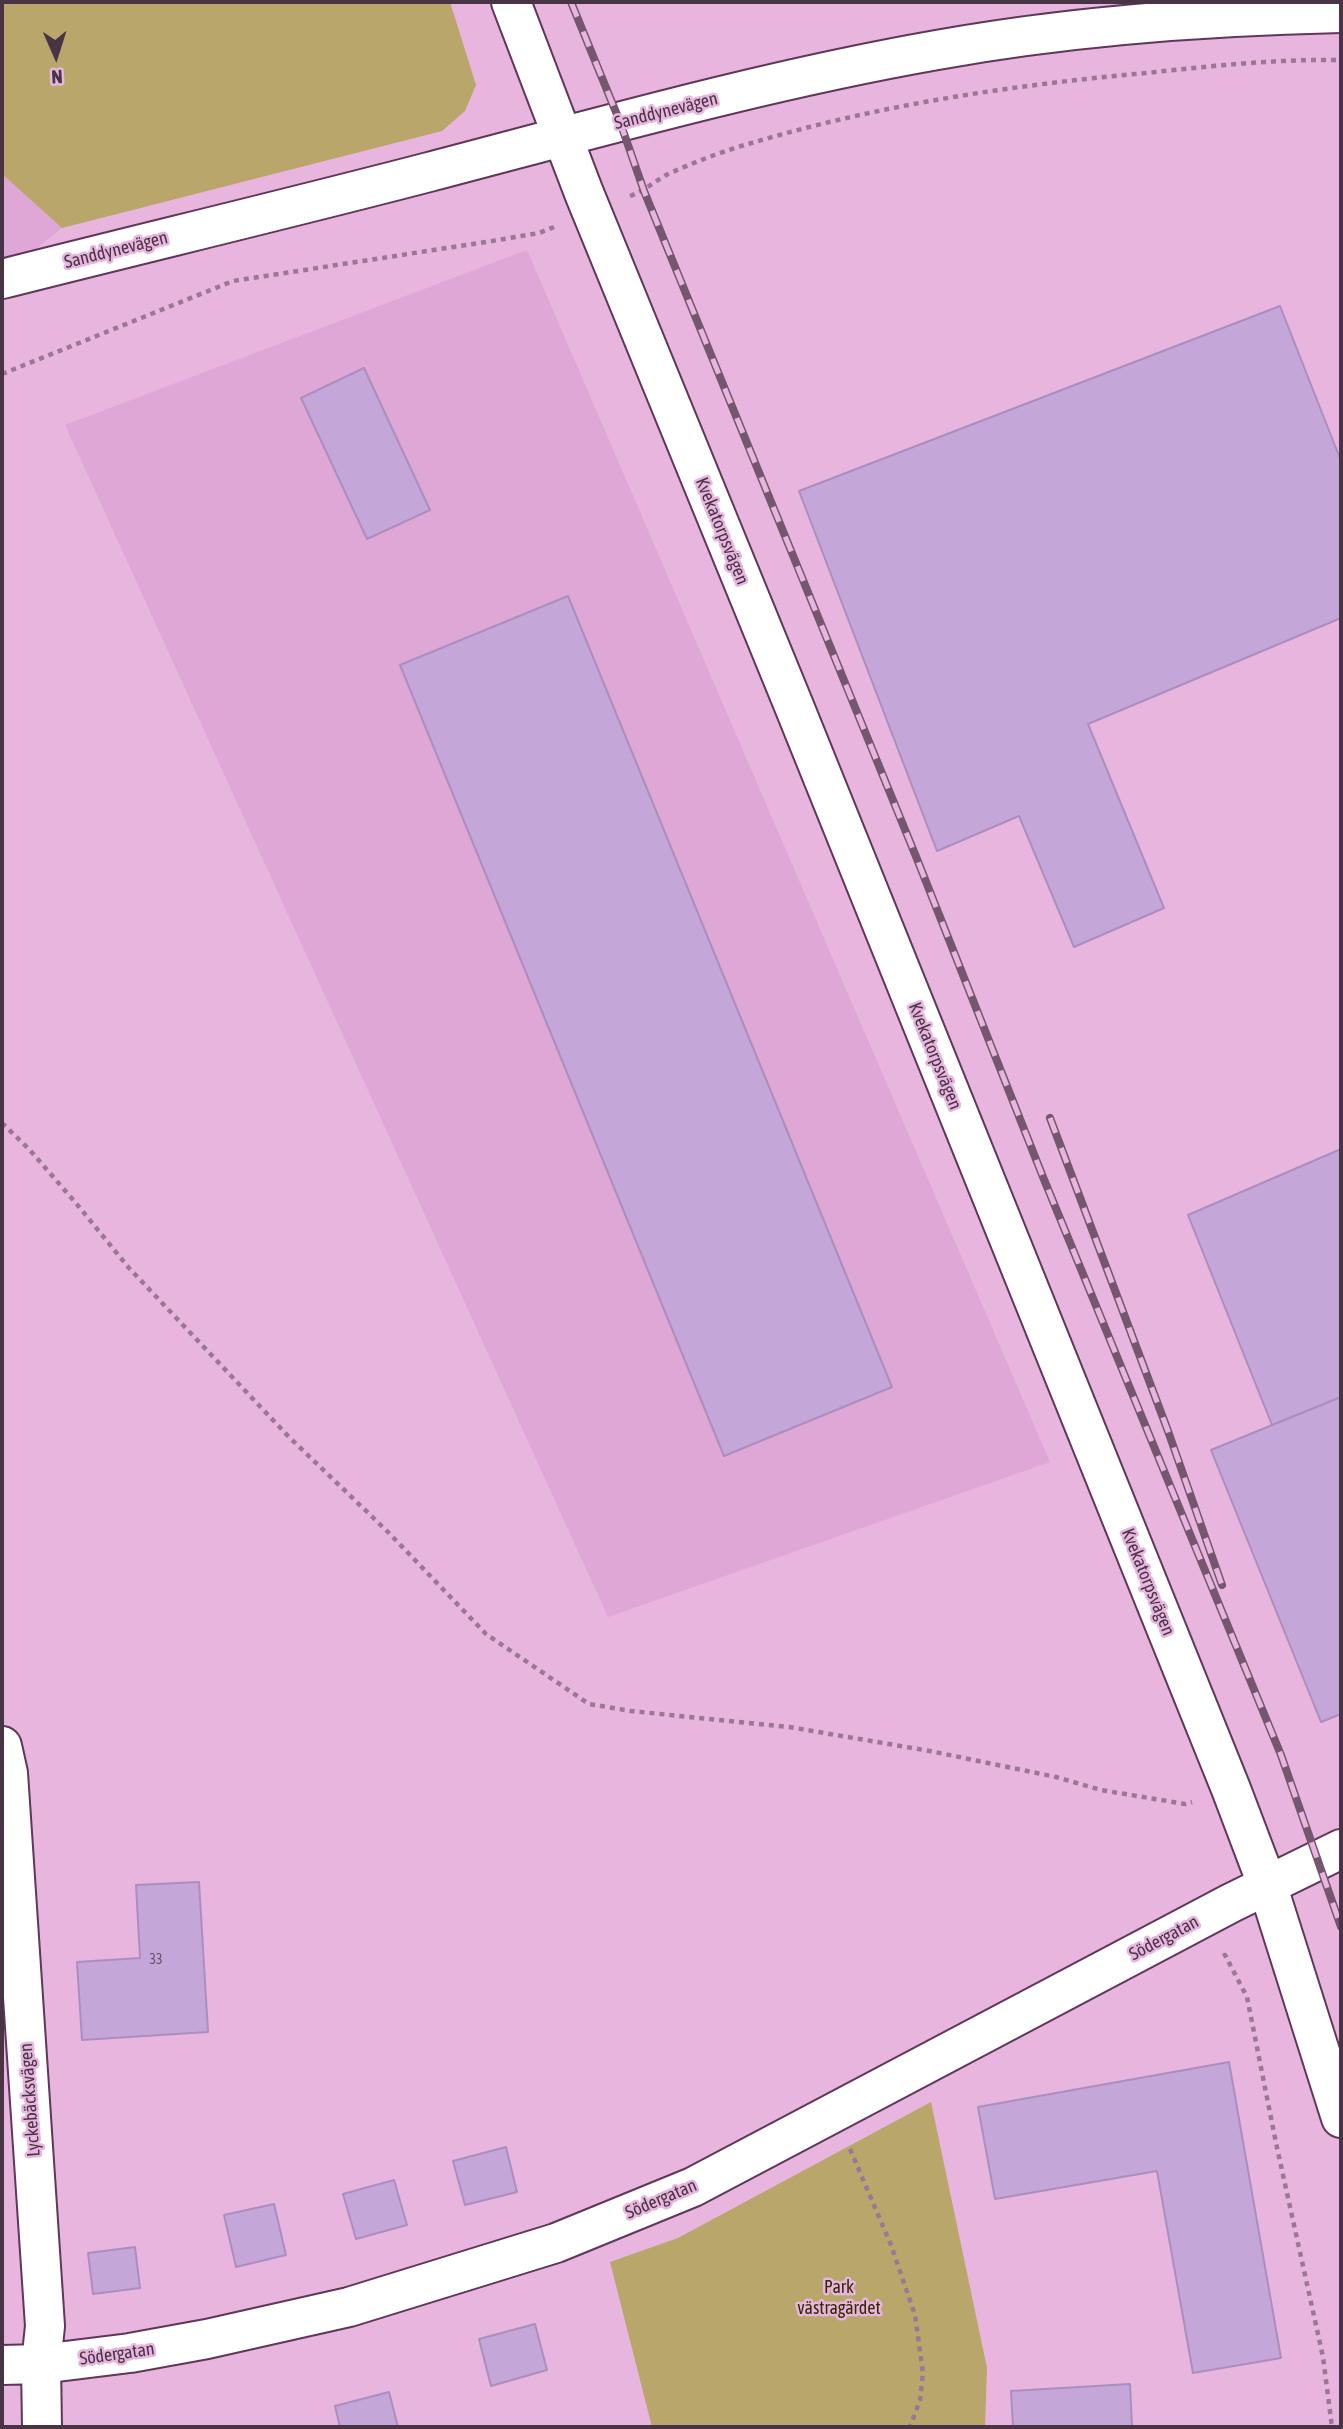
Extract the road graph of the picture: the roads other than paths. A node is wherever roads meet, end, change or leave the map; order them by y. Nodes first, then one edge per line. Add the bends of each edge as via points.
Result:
1 (511, 2) edge
2 (1341, 13) edge
3 (562, 137) junction
4 (2, 279) edge
5 (5, 1760) edge
6 (1341, 1849) edge
7 (1267, 1884) junction
8 (1341, 2118) edge
9 (41, 2364) junction
10 (2, 2365) edge
11 (42, 2427) edge

1 - 3 street, Kvekatorpsvägen
2 - 3 street, Sanddynevägen via 1252,15 1063,31 937,50
3 - 4 street, Sanddynevägen
3 - 7 street, Kvekatorpsvägen
5 - 9 street, Lyckebäcksvägen via 46,2326
6 - 7 street, Södergatan
7 - 8 street, Kvekatorpsvägen
7 - 9 street, Södergatan via 693,2187 556,2243 349,2306 195,2342
9 - 10 street, Södergatan
9 - 11 street, Lyckebäcksvägen

